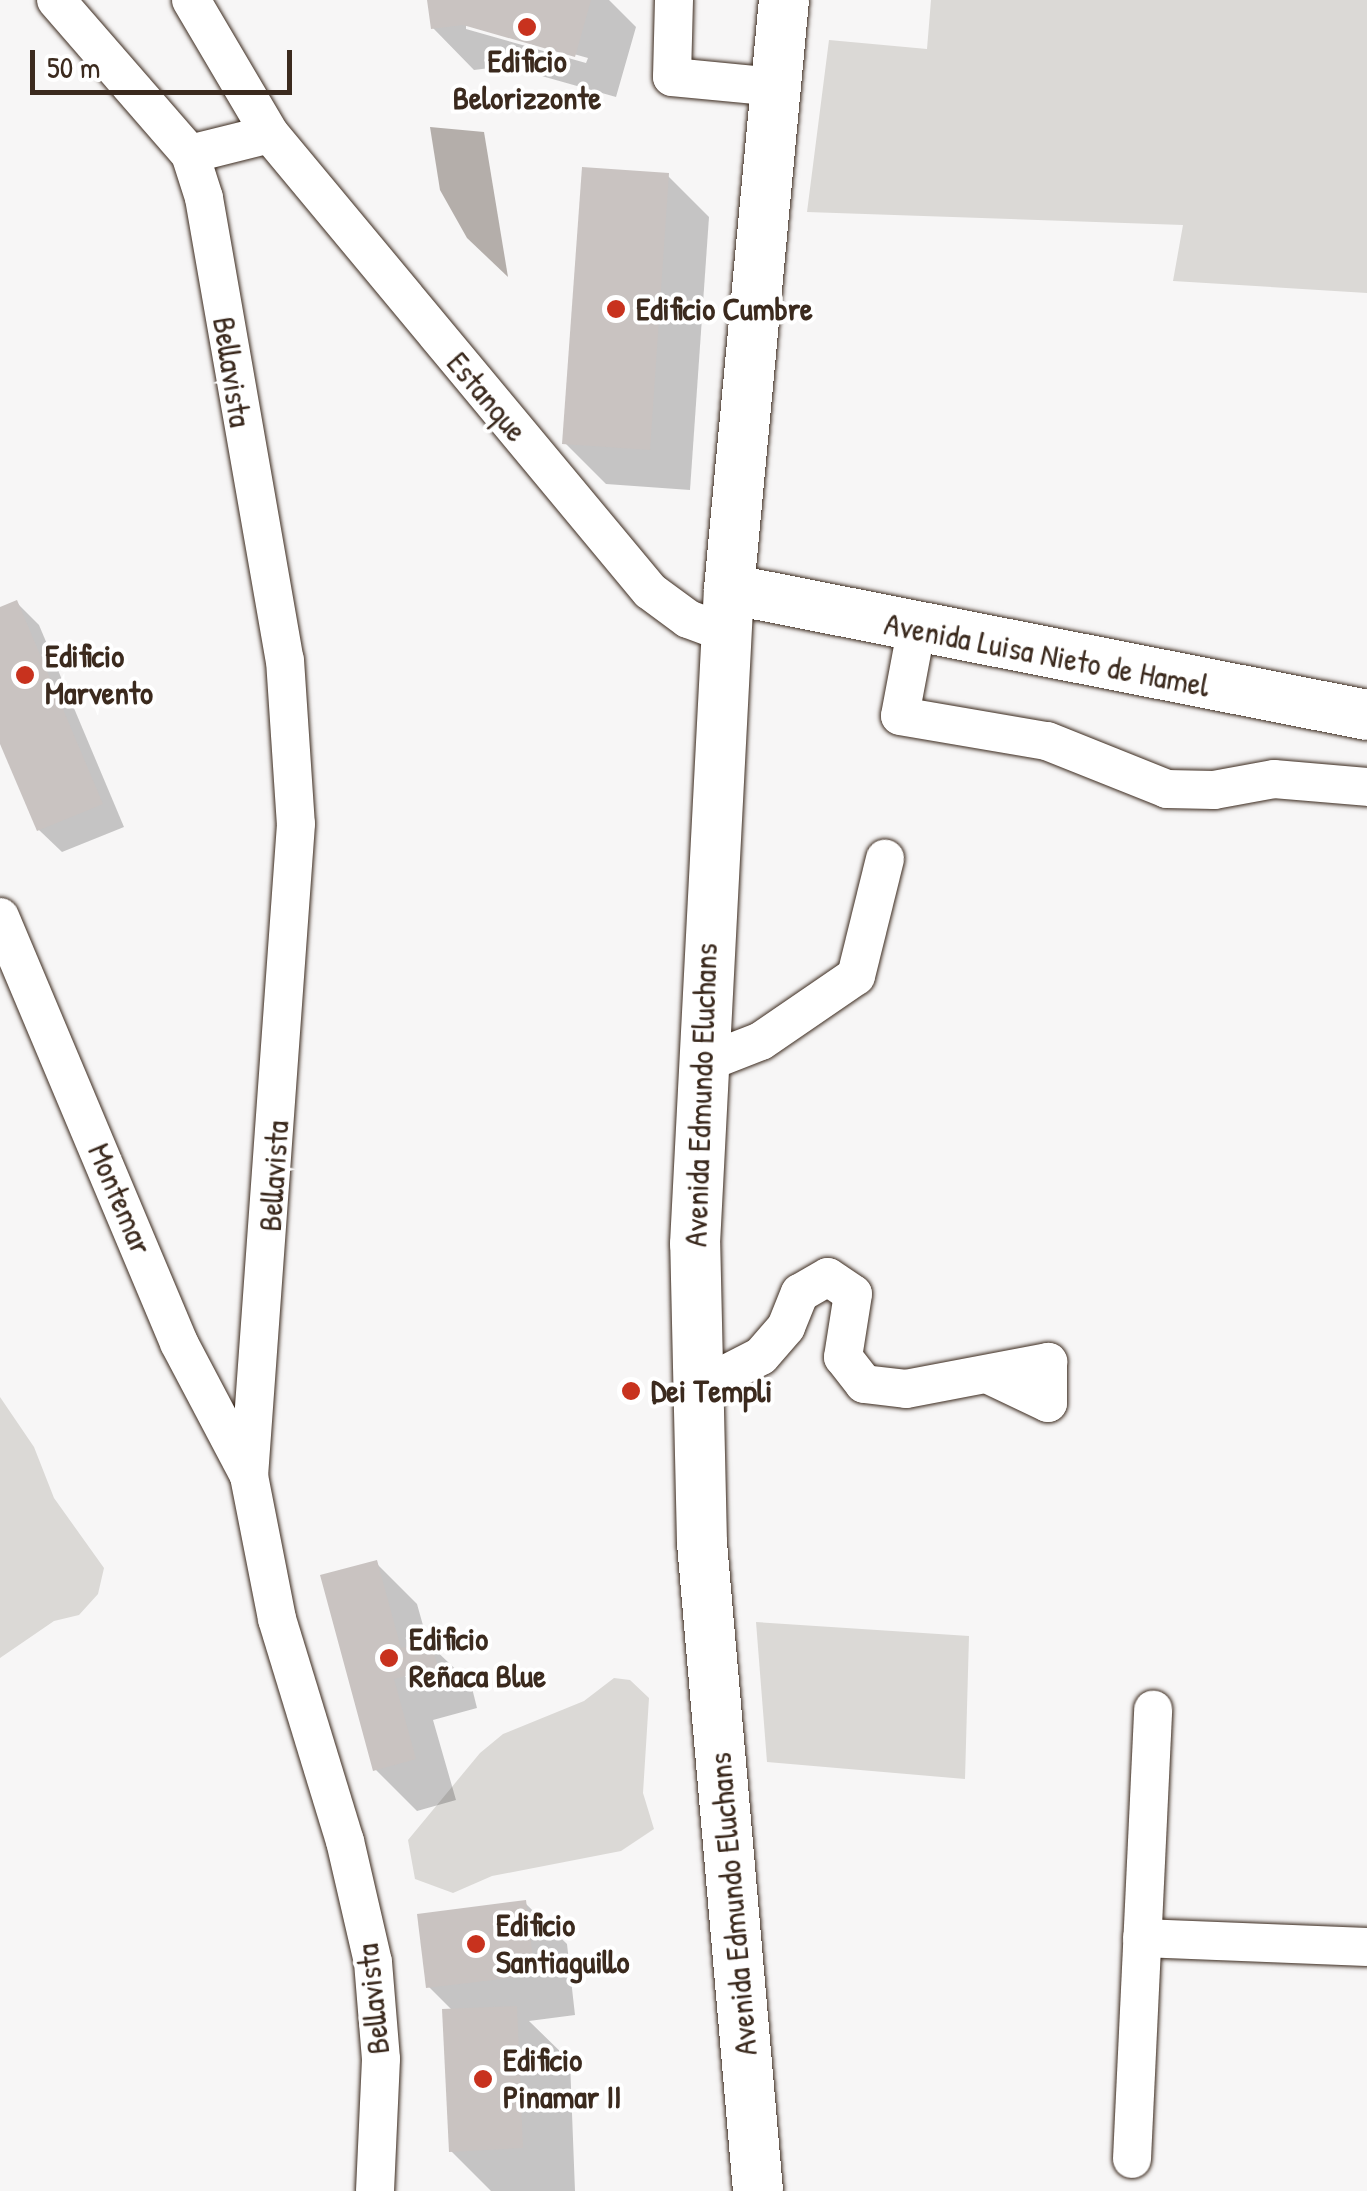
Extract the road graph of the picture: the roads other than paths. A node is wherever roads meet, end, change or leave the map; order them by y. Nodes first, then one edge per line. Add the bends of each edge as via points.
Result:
1 (56, 0) edge
2 (191, 0) edge
3 (674, 0) edge
4 (784, 0) edge
5 (775, 87) junction
6 (270, 134) junction
7 (190, 154) junction
8 (728, 611) junction
9 (916, 631) junction
10 (1367, 715) edge
11 (1367, 787) edge
12 (885, 859) dead end
13 (0, 917) edge
14 (702, 1064) junction
15 (993, 1377) dead end
16 (695, 1390) junction
17 (249, 1476) junction
18 (1153, 1709) dead end
19 (1142, 1938) junction
20 (1367, 1947) edge
21 (1132, 2160) dead end
22 (375, 2191) edge
23 (758, 2191) edge

1 - 7 street, Bellavista
2 - 6 street, Estanque
3 - 5 street via 672,77
4 - 5 main road, Avenida Edmundo Eluchans
5 - 8 main road, Avenida Edmundo Eluchans
6 - 7 street
6 - 8 street, Estanque via 650,590 688,619
7 - 17 street, Bellavista via 204,198 295,748 282,1063
8 - 9 main road, Avenida Luisa Nieto de Hamel
8 - 14 main road, Avenida Edmundo Eluchans
9 - 10 main road, Avenida Luisa Nieto de Hamel
9 - 11 street via 900,716 1047,741 1167,789 1214,790 1274,779
12 - 14 street via 856,976 761,1041
13 - 17 street, Montemar via 180,1344
14 - 16 main road, Avenida Edmundo Eluchans
15 - 16 street via 906,1389 864,1384 843,1357 852,1294 828,1277 800,1292 786,1327 761,1356
16 - 23 main road, Avenida Edmundo Eluchans via 702,1543
17 - 22 street, Bellavista via 277,1619 373,1962 382,2060
18 - 19 street
19 - 20 street
19 - 21 street

